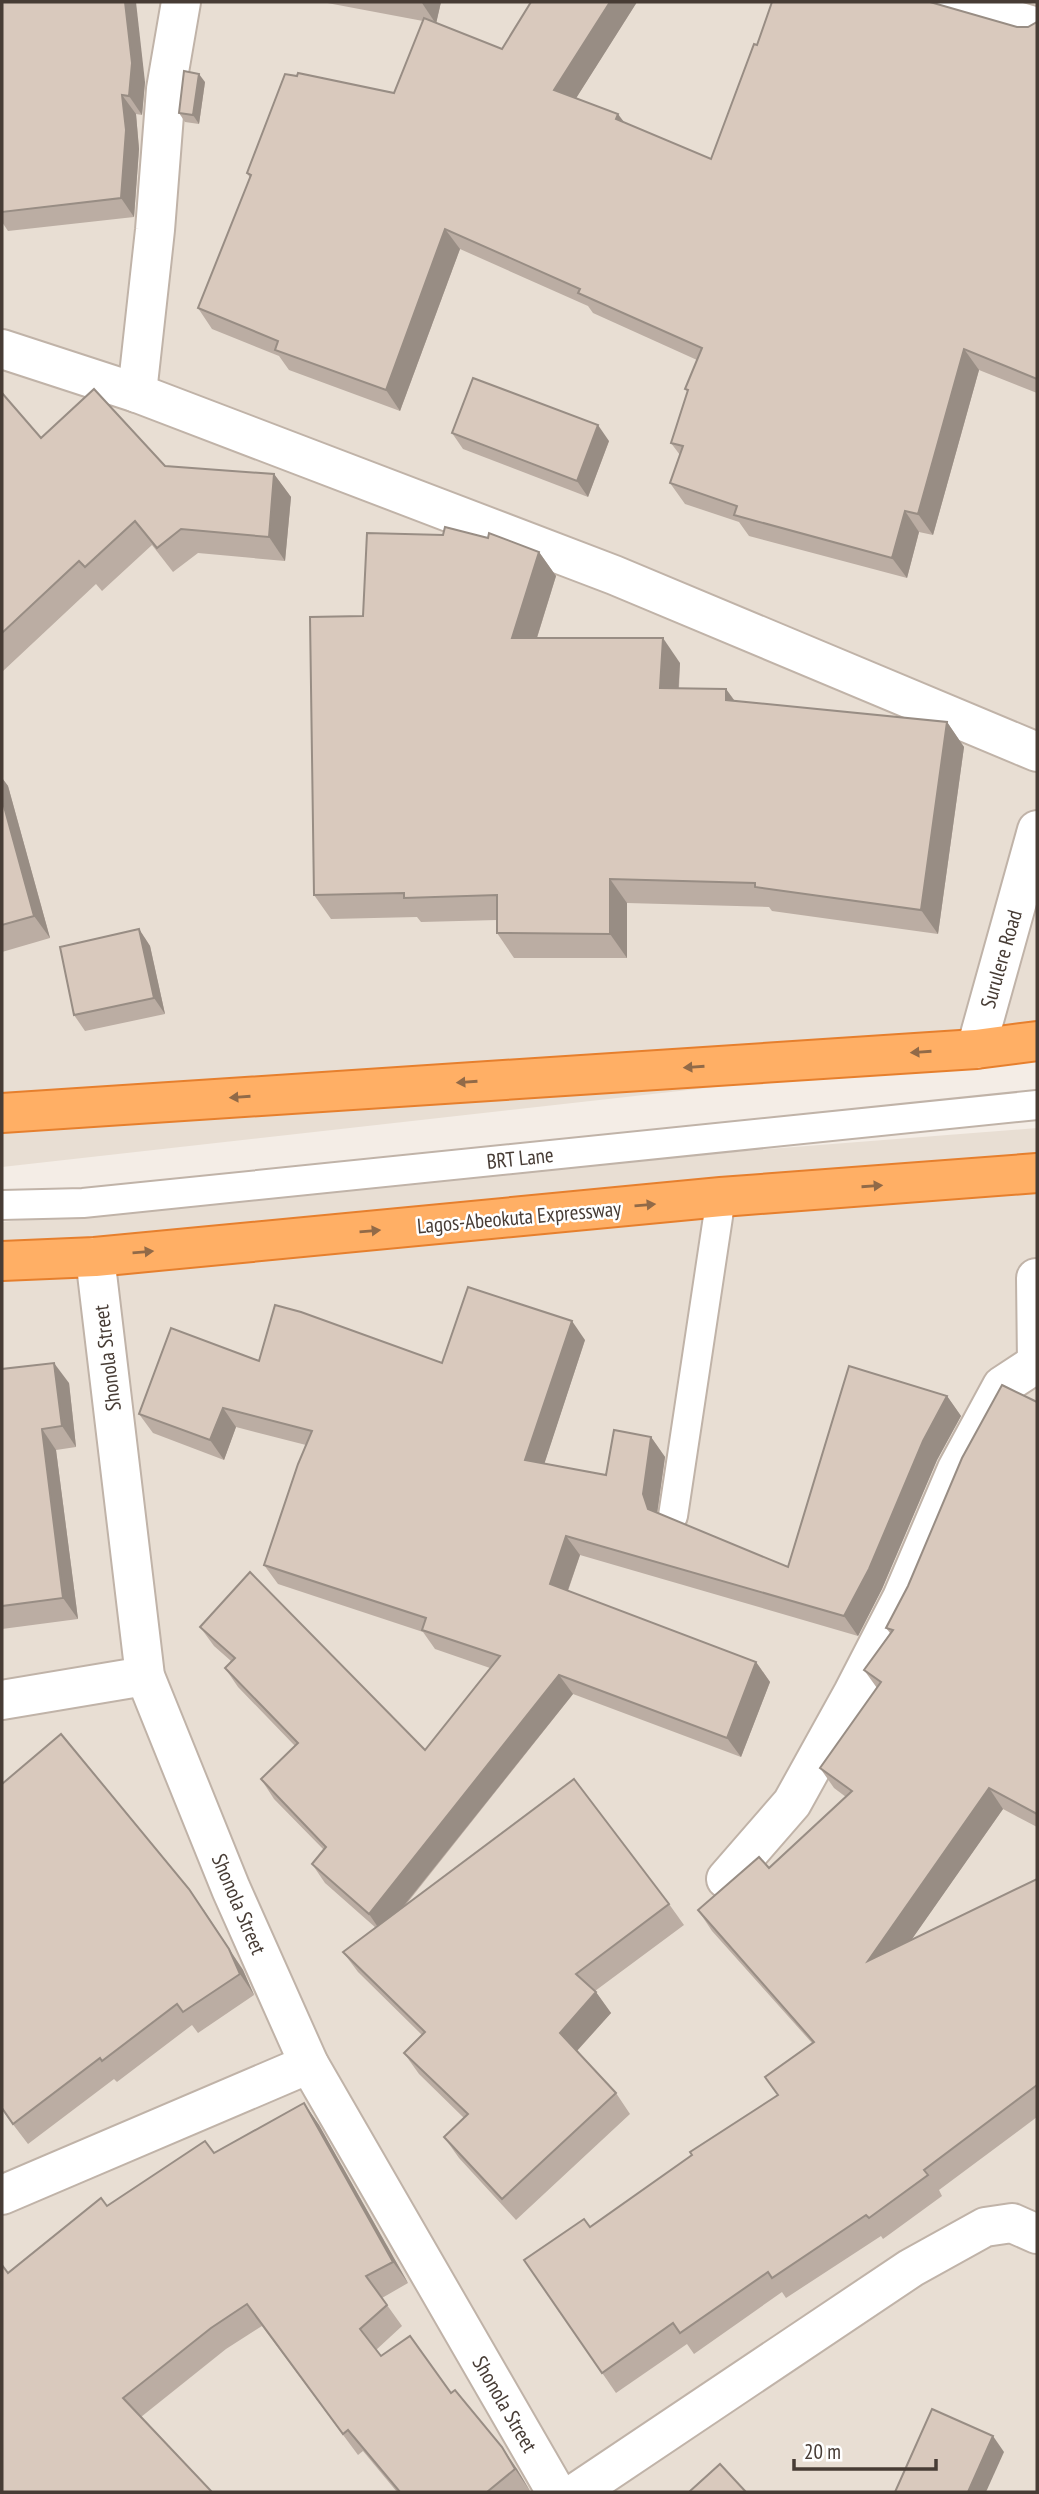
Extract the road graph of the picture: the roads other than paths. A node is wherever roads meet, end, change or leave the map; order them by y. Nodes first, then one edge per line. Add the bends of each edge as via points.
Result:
1 (181, 2) edge
2 (952, 2) edge
3 (1037, 27) edge
4 (2, 349) edge
5 (137, 393) junction
6 (1037, 752) edge
7 (1037, 830) edge
8 (1037, 1041) edge
9 (976, 1049) junction
10 (1037, 1105) edge
11 (2, 1113) edge
12 (1037, 1173) edge
13 (721, 1197) junction
14 (2, 1205) edge
15 (95, 1257) junction
16 (2, 1261) edge
17 (1036, 1278) edge
18 (1037, 1363) edge
19 (673, 1516) edge
20 (145, 1676) junction
21 (2, 1700) edge
22 (726, 1879) dead end
23 (309, 2064) junction
24 (2, 2195) edge
25 (1037, 2234) edge
26 (556, 2492) edge
27 (577, 2492) edge

1 - 5 street via 166,89
2 - 3 street
4 - 5 street
5 - 6 street via 614,575
7 - 9 street, Surulere Road
8 - 9 highway
9 -> 11 highway
10 - 14 lane, BRT Lane via 83,1203
13 -> 12 highway, Lagos-Abeokuta Expressway
15 -> 13 highway, Lagos-Abeokuta Expressway
13 - 19 lane
15 - 16 highway, Lagos-Abeokuta Expressway
15 - 20 street, Shonola Street
17 - 18 street
18 - 22 street via 1002,1386 957,1469 902,1598 806,1779 792,1803
20 - 21 street
20 - 23 street, Shonola Street via 231,1889
23 - 24 street
23 - 26 street, Shonola Street
25 - 27 street via 1012,2223 985,2227 911,2268

